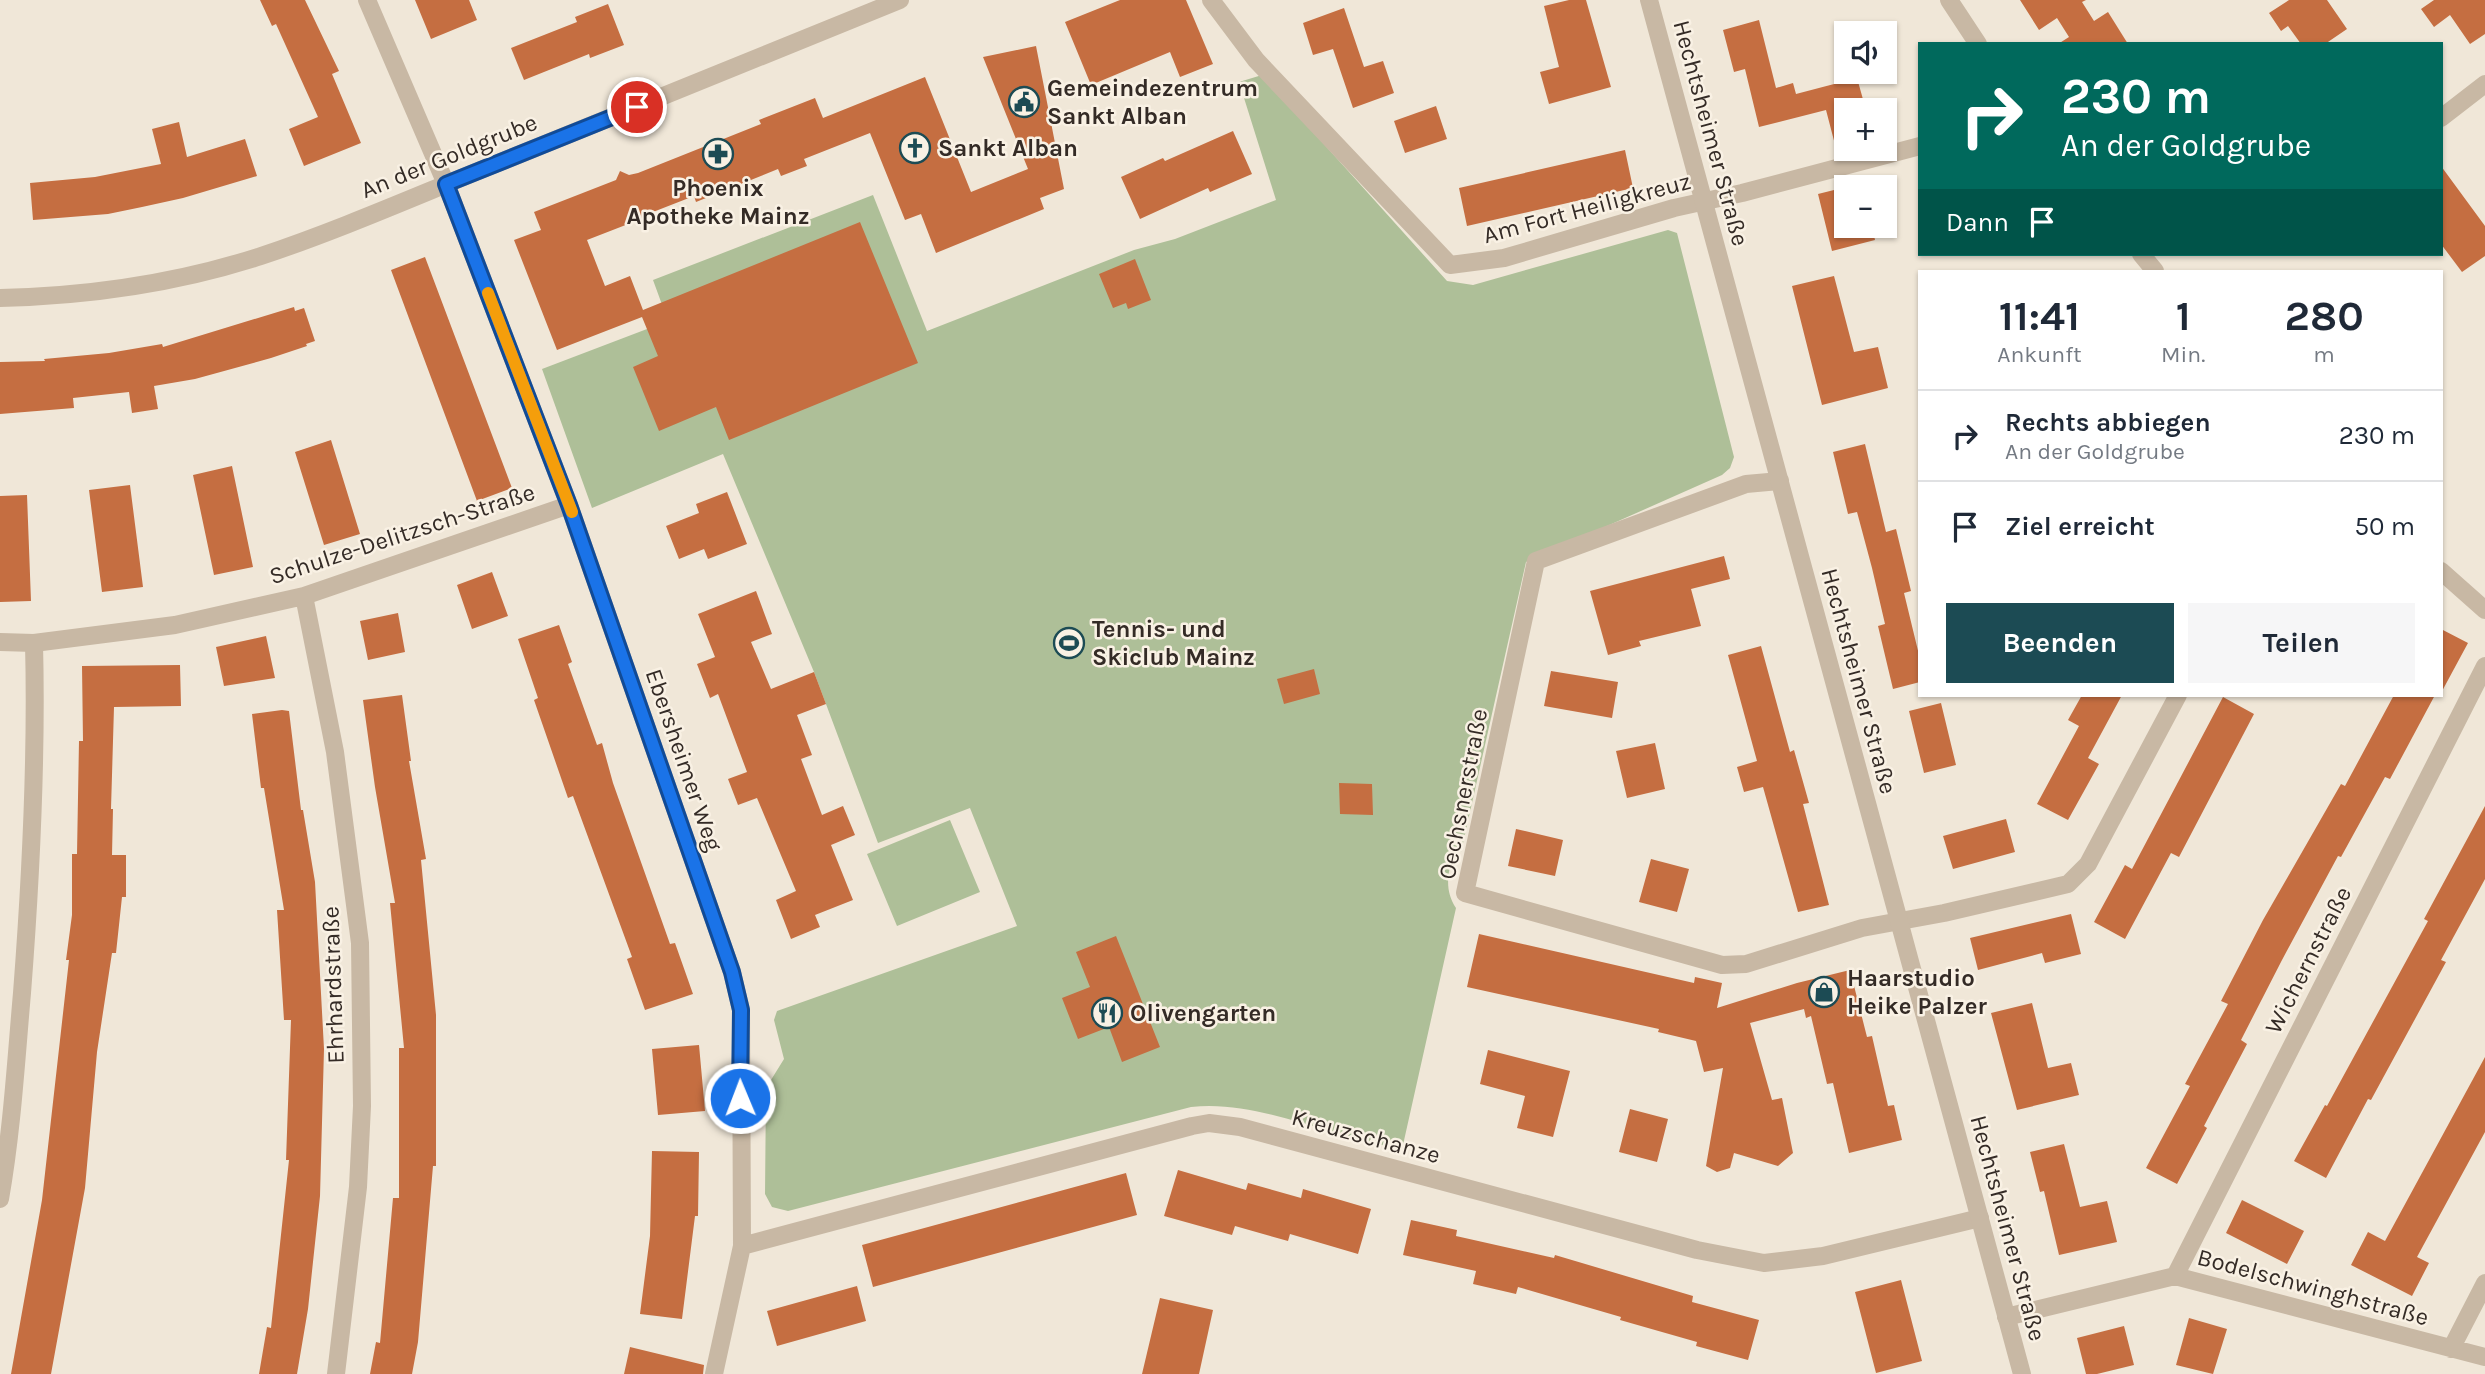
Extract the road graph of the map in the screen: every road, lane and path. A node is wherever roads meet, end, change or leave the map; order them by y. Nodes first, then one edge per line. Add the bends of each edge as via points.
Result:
1 (367, 0) edge
2 (900, 0) edge
3 (1211, 0) edge
4 (1649, 0) edge
5 (1949, 0) edge
6 (1977, 42) edge
7 (2485, 84) edge
8 (2443, 116) edge
9 (1918, 147) edge
10 (446, 184) junction
11 (1704, 202) junction
12 (2143, 256) edge
13 (2154, 270) edge
14 (0, 298) edge
15 (1780, 481) junction
16 (569, 505) junction
17 (2443, 573) edge
18 (304, 597) junction
19 (2485, 610) edge
20 (0, 642) edge
21 (34, 643) junction
22 (2485, 666) edge
23 (2177, 697) edge
24 (1899, 920) junction
25 (0, 1199) edge
26 (1980, 1218) junction
27 (742, 1245) junction
28 (2175, 1276) junction
29 (2485, 1283) edge
30 (2006, 1317) junction
31 (2451, 1349) junction
32 (2485, 1357) edge
33 (336, 1374) edge
34 (714, 1374) edge
35 (2022, 1374) edge

1 - 10 street, Ebersheimer Weg
2 - 10 street, An der Goldgrube
3 - 11 street, Am Fort Heiligkreuz via 1256,60 1450,265 1504,258
4 - 11 street, Hechtsheimer Straße
5 - 6 street
7 - 8 street
9 - 11 street, Am Fort Heiligkreuz
10 - 14 street, An der Goldgrube via 260,256 203,272 103,290
10 - 16 street, Ebersheimer Weg
11 - 15 street, Hechtsheimer Straße
12 - 13 street
15 - 24 street, Hechtsheimer Straße
15 - 24 street, Oechsnerstraße via 1746,484 1536,561 1465,893 1722,965 1746,964
16 - 18 street, Schulze-Delitzsch-Straße
16 - 27 street, Ebersheimer Weg via 732,972 741,1010
17 - 19 street
18 - 21 street, Schulze-Delitzsch-Straße via 175,625
18 - 33 street, Ehrhardstraße via 335,752 360,943 358,1187
20 - 21 street, Schulze-Delitzsch-Straße
21 - 25 street via 34,810 12,1115
22 - 28 street, Wichernstraße
23 - 24 street via 2088,864 2068,884
24 - 26 street, Hechtsheimer Straße
26 - 27 street, Kreuzschanze via 1823,1256 1764,1263 1697,1250 1240,1127 1209,1123
26 - 30 street, Hechtsheimer Straße
27 - 34 street, Ebersheimer Weg
28 - 30 street, Bodelschwinghstraße
28 - 31 street, Bodelschwinghstraße
29 - 31 street
30 - 35 street, Hechtsheimer Straße
31 - 32 street, Bodelschwinghstraße

